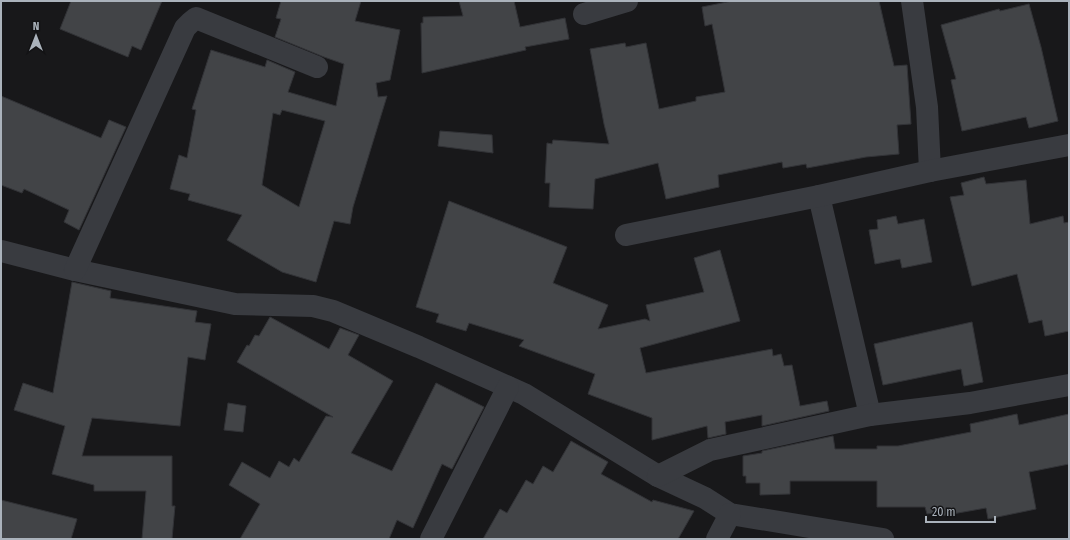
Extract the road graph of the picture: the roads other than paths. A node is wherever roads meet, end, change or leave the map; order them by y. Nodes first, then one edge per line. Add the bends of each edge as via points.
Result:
1 (627, 1) edge
2 (912, 1) edge
3 (584, 14) dead end
4 (317, 68) dead end
5 (1069, 146) edge
6 (930, 171) junction
7 (819, 196) junction
8 (626, 235) dead end
9 (1, 251) edge
10 (75, 270) junction
11 (1069, 385) edge
12 (508, 387) junction
13 (870, 415) junction
14 (658, 476) junction
15 (730, 514) junction
16 (431, 539) edge
17 (717, 539) edge
18 (883, 539) edge

1 - 3 street
2 - 6 street via 927,107
4 - 10 street via 196,18 191,22 185,28
5 - 6 street
6 - 7 street
7 - 8 street
7 - 13 street
9 - 10 street
10 - 12 street via 235,304 313,306 333,311
11 - 13 street via 970,403
12 - 14 street via 524,394
12 - 16 street
13 - 14 street via 710,450
14 - 15 street via 705,498
15 - 17 street
15 - 18 street

